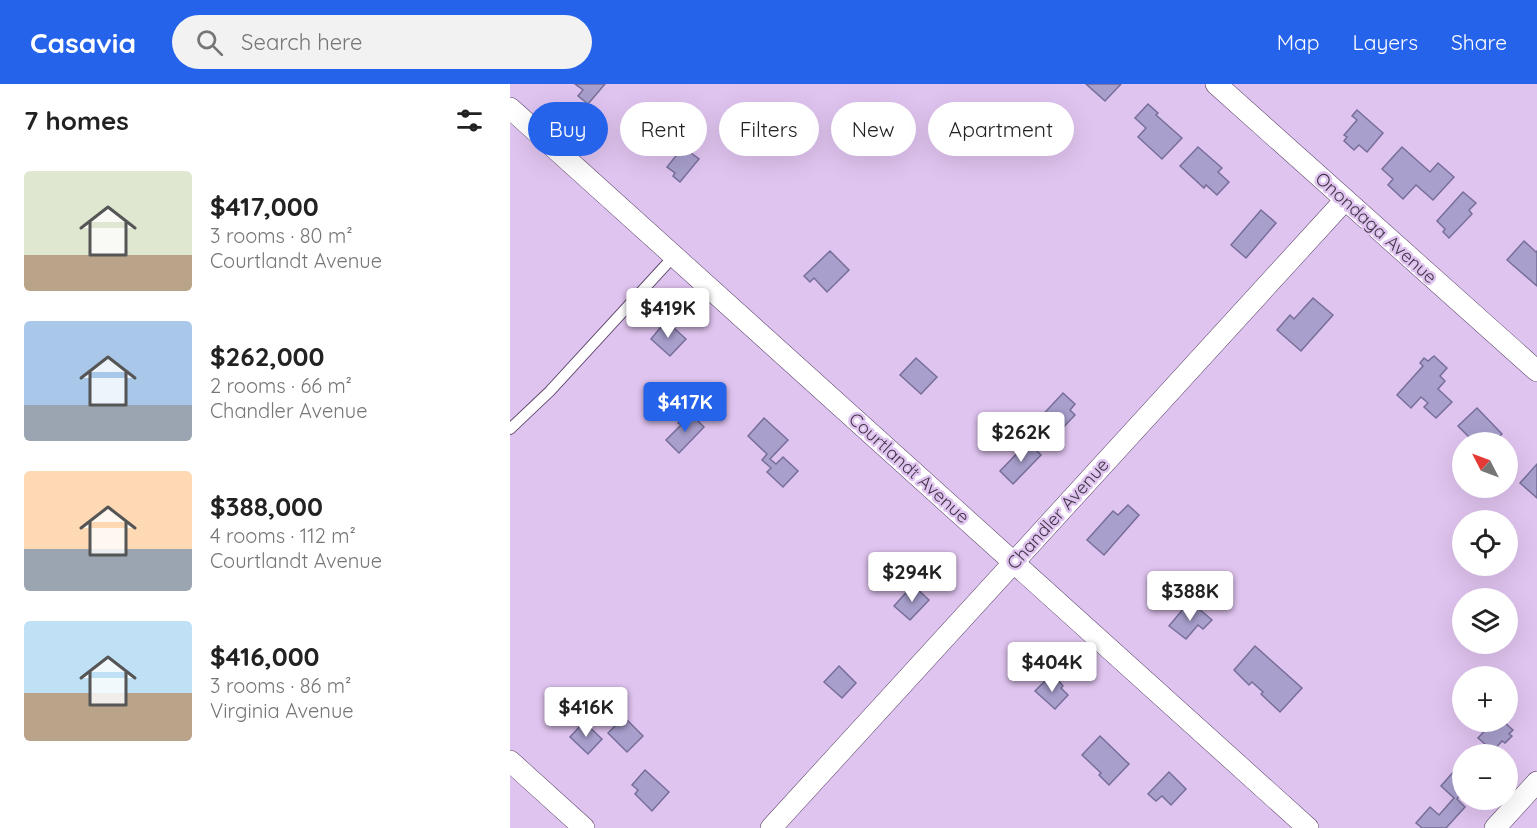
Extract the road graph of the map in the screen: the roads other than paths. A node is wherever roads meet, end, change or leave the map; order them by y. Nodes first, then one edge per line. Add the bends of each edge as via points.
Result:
1 (1216, 84) edge
2 (510, 108) edge
3 (1345, 200) junction
4 (674, 256) junction
5 (1537, 371) edge
6 (510, 429) edge
7 (1014, 562) junction
8 (510, 761) edge
9 (1537, 782) edge
10 (584, 828) edge
11 (771, 828) edge
12 (1308, 828) edge
13 (1495, 828) edge

1 - 3 street, Onondaga Avenue
2 - 4 street, Courtlandt Avenue
3 - 5 street, Onondaga Avenue
3 - 7 street, Chandler Avenue
4 - 6 lane
4 - 7 street, Courtlandt Avenue
7 - 11 street, Chandler Avenue
7 - 12 street, Courtlandt Avenue
8 - 10 street
9 - 13 street

